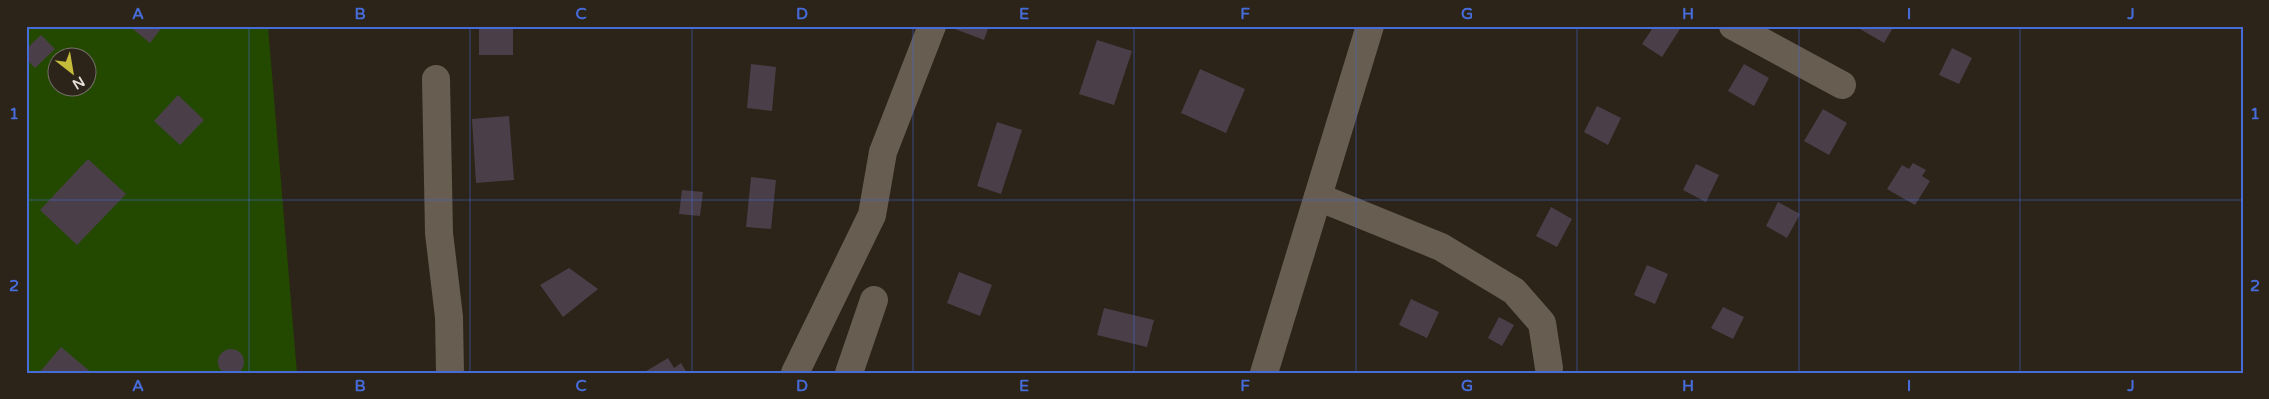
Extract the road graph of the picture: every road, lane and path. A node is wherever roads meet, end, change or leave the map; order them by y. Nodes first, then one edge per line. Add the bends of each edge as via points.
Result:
1 (932, 26) edge
2 (1370, 26) edge
3 (1733, 26) edge
4 (436, 80) dead end
5 (1842, 85) dead end
6 (1318, 197) junction
7 (874, 300) dead end
8 (1549, 368) dead end
9 (450, 373) edge
10 (795, 373) edge
11 (849, 373) edge
12 (1264, 373) edge

1 - 10 street via 883,152 872,216
2 - 6 street
3 - 5 street
4 - 9 street via 439,234 449,317
6 - 8 street via 1441,247 1514,291 1542,323
6 - 12 street
7 - 11 street

